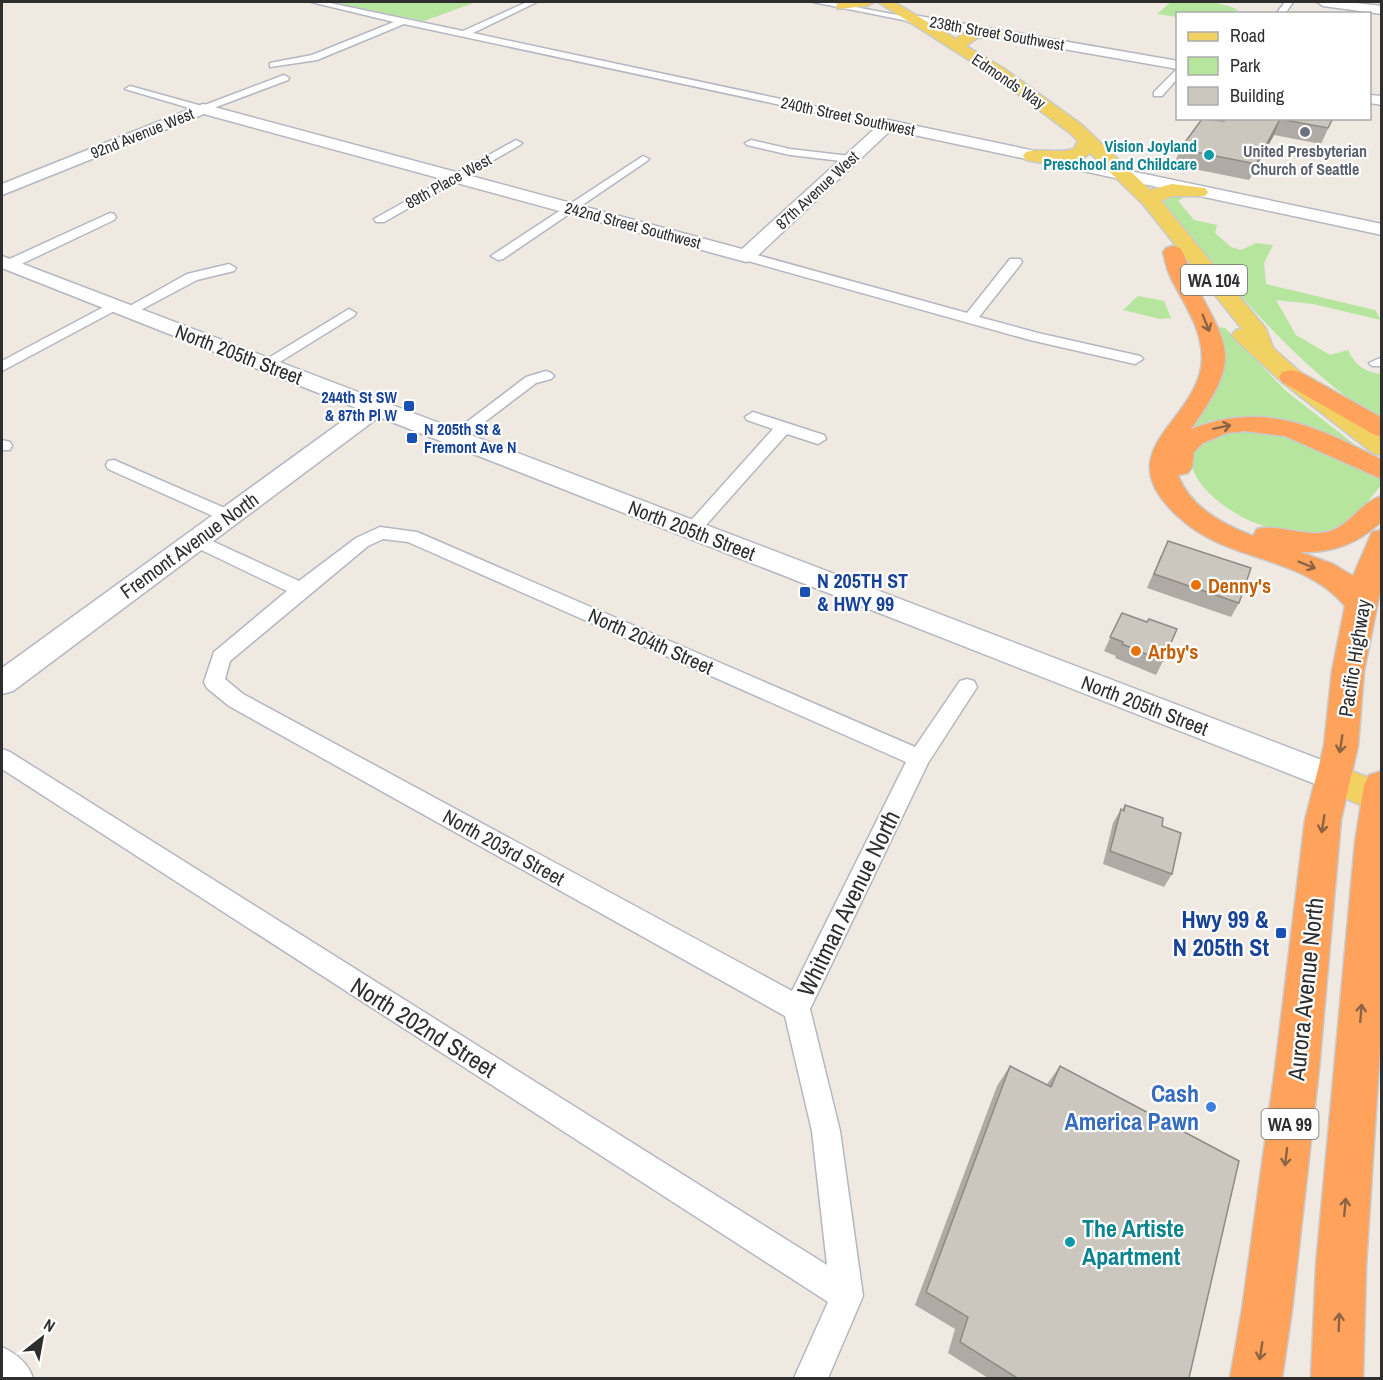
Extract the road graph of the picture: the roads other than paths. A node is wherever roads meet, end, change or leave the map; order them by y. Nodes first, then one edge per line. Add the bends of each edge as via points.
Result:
1 (315, 2) edge
2 (533, 2) edge
3 (817, 2) edge
4 (867, 2) edge
5 (885, 2) edge
6 (1323, 2) edge
7 (843, 6) junction
8 (1382, 10) edge
9 (913, 19) junction
10 (406, 20) junction
11 (466, 33) junction
12 (996, 33) junction
13 (958, 47) junction
14 (273, 65) dead end
15 (1176, 65) edge
16 (1176, 73) edge
17 (284, 78) dead end
18 (130, 88) dead end
19 (1158, 94) dead end
20 (204, 103) junction
21 (888, 125) junction
22 (1087, 139) junction
23 (516, 143) dead end
24 (751, 143) dead end
25 (1032, 156) junction
26 (643, 159) dead end
27 (850, 159) junction
28 (1120, 175) junction
29 (453, 176) junction
30 (2, 190) edge
31 (1198, 192) junction
32 (1150, 200) junction
33 (569, 207) junction
34 (110, 217) dead end
35 (380, 219) dead end
36 (1382, 230) edge
37 (1173, 252) junction
38 (498, 256) dead end
39 (746, 256) junction
40 (1016, 262) dead end
41 (5, 263) edge
42 (229, 268) dead end
43 (121, 308) junction
44 (349, 313) dead end
45 (970, 319) junction
46 (1261, 348) junction
47 (1136, 359) dead end
48 (265, 365) junction
49 (2, 367) edge
50 (546, 376) dead end
51 (1291, 377) junction
52 (377, 407) junction
53 (753, 417) dead end
54 (783, 428) junction
55 (1382, 429) edge
56 (455, 437) junction
57 (818, 439) dead end
58 (1382, 447) edge
59 (114, 465) dead end
60 (1382, 471) edge
61 (1382, 505) edge
62 (228, 516) junction
63 (692, 530) junction
64 (1382, 539) edge
65 (195, 540) junction
66 (301, 590) junction
67 (1361, 604) junction
68 (5, 675) edge
69 (967, 687) dead end
70 (2, 758) edge
71 (919, 758) junction
72 (1334, 778) junction
73 (1381, 794) edge
74 (797, 1008) junction
75 (847, 1296) junction
76 (2, 1364) edge
77 (17, 1378) edge
78 (811, 1378) edge
79 (1256, 1378) edge
80 (1337, 1378) edge

1 - 10 street, 240th Street Southwest
2 - 11 street
3 - 7 street, 238th Street Southwest
4 - 7 main road
5 - 9 main road, Edmonds Way / WA 104
6 - 8 street
7 - 9 street, 238th Street Southwest
9 - 12 street, 238th Street Southwest
9 - 13 main road, Edmonds Way / WA 104
10 - 11 street, 240th Street Southwest
10 - 14 street via 314,58
11 - 21 street, 240th Street Southwest
12 - 13 main road via 972,34 964,37
12 - 15 street, 238th Street Southwest
13 - 22 main road, Edmonds Way / WA 104 via 1048,107
16 - 19 street
17 - 20 street, 92nd Avenue West via 221,102
18 - 20 street, 242nd Street Southwest
20 - 29 street, 242nd Street Southwest
20 - 30 street, 92nd Avenue West
21 - 25 street, 240th Street Southwest
21 - 27 street, 87th Avenue West
22 - 25 main road via 1084,149 1074,156
22 - 28 main road, Edmonds Way / WA 104
23 - 29 street, 89th Place West
24 - 27 street
25 - 28 street, 240th Street Southwest
26 - 33 street
27 - 39 street, 87th Avenue West
28 - 31 street, 240th Street Southwest
28 - 32 main road, Edmonds Way / WA 104
28 - 37 main road, Edmonds Way / WA 104
29 - 33 street, 242nd Street Southwest
29 - 35 street, 89th Place West
31 - 32 main road via 1168,190
31 - 36 street, 240th Street Southwest
32 - 46 main road, Edmonds Way / WA 104 via 1258,334
33 - 38 street
33 - 39 street, 242nd Street Southwest
34 - 41 street
37 - 46 main road, Edmonds Way / WA 104 via 1247,338
37 -> 67 highway via 1182,280 1207,325 1214,363 1201,396 1165,449 1162,464 1167,481 1190,513 1213,529 1339,580
39 - 45 street, 242nd Street Southwest
40 - 45 street
41 - 43 street, North 205th Street
42 - 43 street via 192,277
43 - 48 street, North 205th Street
43 - 49 street
44 - 48 street
45 - 47 street, 242nd Street Southwest
46 - 51 main road, Edmonds Way / WA 104
48 - 52 street, North 205th Street
50 - 56 street via 531,380
51 - 55 highway
51 - 58 main road, Edmonds Way / WA 104
52 - 56 street, North 205th Street
52 - 62 street, Fremont Avenue North
53 - 54 street
54 - 57 street
54 - 63 street
56 - 63 street, North 205th Street
59 - 62 street
61 -> 60 highway via 1348,534 1328,541 1283,541 1211,511 1185,486 1178,461 1182,448 1206,432 1257,424 1303,433
62 - 65 street, Fremont Avenue North
63 - 72 street, North 205th Street
64 - 67 highway, Pacific Highway / WA 99
65 - 66 street
65 - 68 street, Fremont Avenue North
66 - 71 street, North 204th Street via 362,542 380,533 411,536
66 - 74 street, North 203rd Street via 221,657 214,682 236,700
67 -> 72 highway, Pacific Highway / WA 99
69 - 71 street, Whitman Avenue North
70 - 75 street, North 202nd Street
71 - 74 street, Whitman Avenue North
72 - 73 main road, North 205th Street
72 -> 79 highway, Aurora Avenue North / WA 99 via 1323,820 1297,1069
80 -> 73 highway via 1341,1266
74 - 75 street, Whitman Avenue North via 826,1131
75 - 78 street
76 - 77 street

